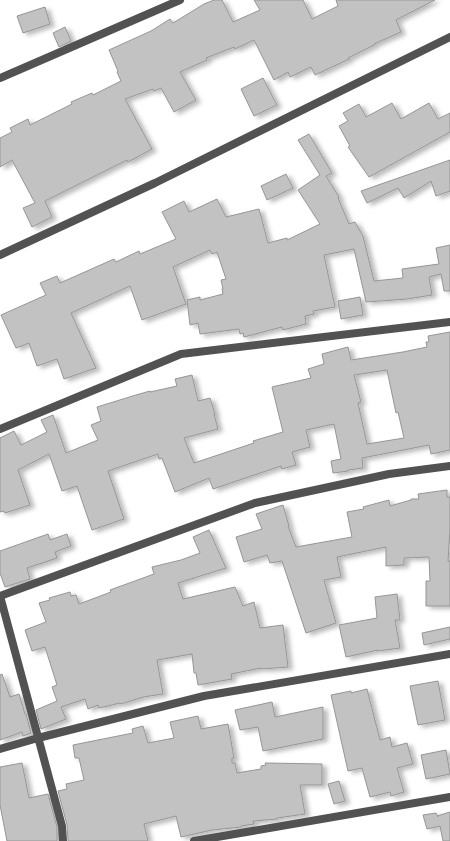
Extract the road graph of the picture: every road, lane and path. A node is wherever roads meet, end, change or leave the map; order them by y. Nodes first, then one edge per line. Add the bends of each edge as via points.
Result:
1 (180, 0) edge
2 (450, 37) edge
3 (0, 78) edge
4 (0, 255) edge
5 (450, 322) edge
6 (0, 429) edge
7 (450, 466) edge
8 (0, 596) edge
9 (450, 654) edge
10 (38, 738) junction
11 (0, 749) edge
12 (450, 797) edge
13 (63, 841) edge
14 (194, 841) edge

1 - 3 street
2 - 4 street via 155,183
5 - 6 street via 181,354
7 - 8 street via 389,474 255,503
8 - 10 street
9 - 10 street via 204,696
10 - 11 street
10 - 13 street via 62,826
12 - 14 street

